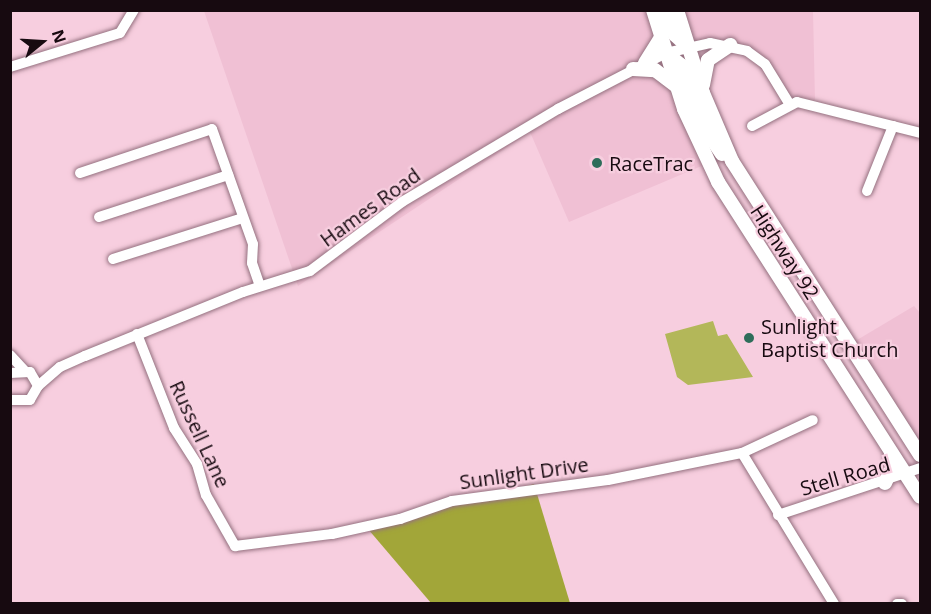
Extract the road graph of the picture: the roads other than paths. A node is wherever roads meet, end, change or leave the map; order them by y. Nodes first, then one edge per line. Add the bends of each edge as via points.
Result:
1 (134, 10) edge
2 (653, 10) edge
3 (665, 10) edge
4 (677, 10) edge
5 (661, 37) junction
6 (730, 45) junction
7 (688, 46) junction
8 (666, 53) junction
9 (639, 66) junction
10 (10, 67) edge
11 (677, 88) junction
12 (703, 93) junction
13 (790, 105) junction
14 (752, 126) dead end
15 (893, 126) junction
16 (921, 133) edge
17 (736, 168) junction
18 (80, 173) dead end
19 (228, 175) junction
20 (867, 191) dead end
21 (99, 217) dead end
22 (243, 218) junction
23 (113, 259) dead end
24 (260, 286) junction
25 (137, 334) junction
26 (11, 356) edge
27 (60, 367) junction
28 (11, 369) edge
29 (28, 372) junction
30 (38, 386) junction
31 (15, 402) edge
32 (10, 411) edge
33 (813, 420) dead end
34 (891, 451) junction
35 (742, 453) junction
36 (921, 455) edge
37 (921, 468) edge
38 (907, 476) junction
39 (885, 483) junction
40 (921, 496) edge
41 (778, 514) junction
42 (235, 546) joint
43 (834, 603) edge

1 - 10 street via 120,33
2 - 5 main road, Highway 92
3 - 7 main road via 675,35
4 - 7 main road, Highway 92
5 - 8 main road, Highway 92
5 - 9 main road
6 - 7 street, Hames Road
6 - 12 main road via 708,60
6 - 13 street via 765,64
7 - 8 street, Hames Road
7 - 12 main road, Highway 92
8 - 9 street, Hames Road
8 - 11 main road, Highway 92
8 - 17 main road via 683,69 708,136
9 - 11 main road via 655,70
9 - 24 street, Hames Road via 402,202 325,262
11 - 34 main road, Highway 92 via 718,182
12 - 17 main road, Highway 92
13 - 14 street
13 - 15 street via 809,102
15 - 16 street
15 - 20 street
17 - 36 main road, Highway 92
18 - 19 street via 213,129
19 - 21 street
19 - 22 street
22 - 23 street
22 - 24 street
24 - 25 street, Hames Road
25 - 27 street, Hames Road
25 - 42 street, Russell Lane via 174,428 198,464 206,495
26 - 29 street
27 - 29 street, Hames Road
27 - 30 street, Hames Road
28 - 29 street, Hames Road
29 - 30 street
30 - 31 street, Hames Road via 34,396
31 - 32 street
33 - 35 street, Sunlight Drive
34 - 38 main road, Highway 92
34 - 39 main road via 892,468
35 - 41 street
35 - 42 street, Sunlight Drive via 608,480 452,501 400,519 332,534
37 - 38 street, Stell Road
38 - 39 street, Stell Road
38 - 40 main road, Highway 92
39 - 41 street, Stell Road
41 - 43 street

